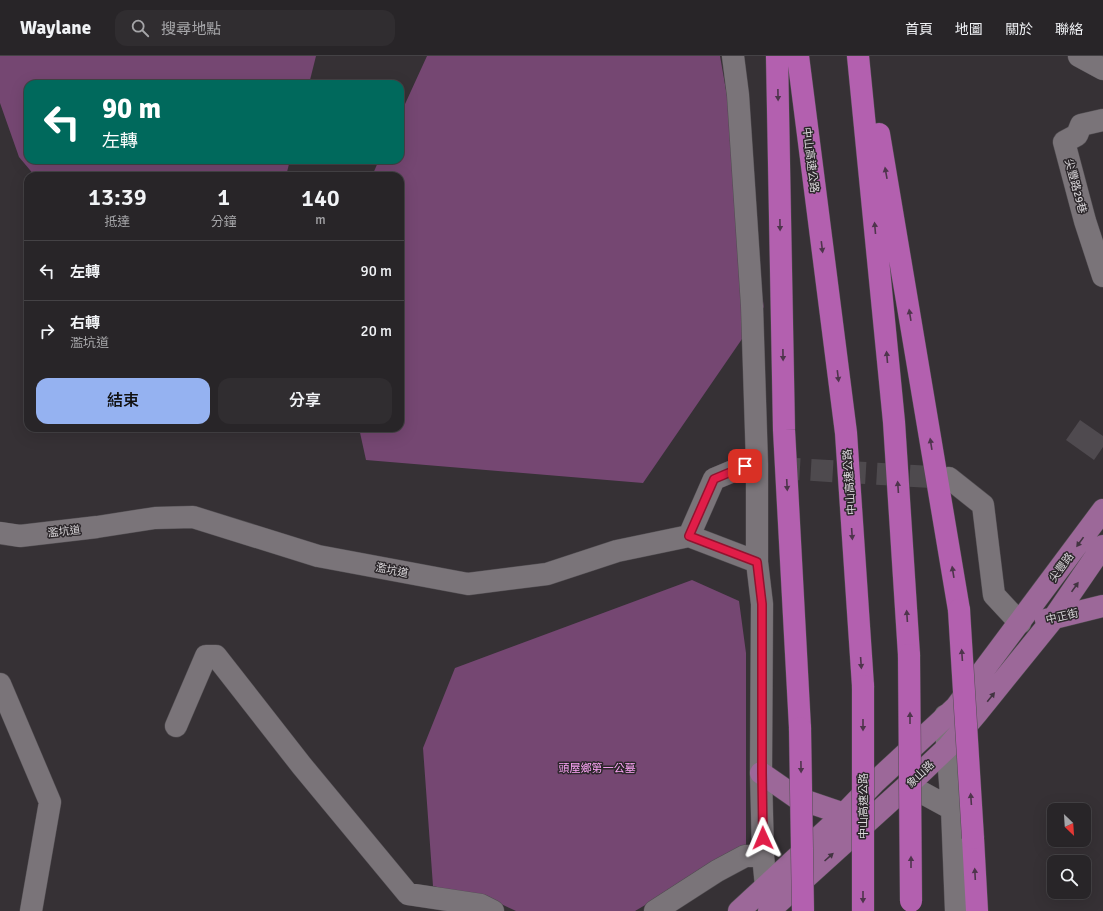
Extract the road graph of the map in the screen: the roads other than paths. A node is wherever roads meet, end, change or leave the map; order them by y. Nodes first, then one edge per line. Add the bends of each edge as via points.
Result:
1 (733, 56) edge
2 (777, 56) edge
3 (798, 56) edge
4 (858, 56) edge
5 (866, 56) edge
6 (1079, 56) edge
7 (1103, 69) edge
8 (1103, 120) edge
9 (1103, 276) edge
10 (745, 466) tunnel mouth
11 (949, 478) tunnel mouth
12 (1103, 510) edge
13 (0, 533) edge
14 (689, 536) junction
15 (1103, 546) edge
16 (757, 562) junction
17 (1103, 606) edge
18 (1053, 619) junction
19 (1020, 623) junction
20 (0, 684) edge
21 (945, 716) junction
22 (176, 726) dead end
23 (948, 747) junction
24 (762, 773) junction
25 (908, 785) junction
26 (952, 809) junction
27 (844, 814) junction
28 (763, 854) junction
29 (771, 900) edge
30 (406, 902) edge
31 (911, 906) edge
32 (31, 911) edge
33 (493, 911) edge
34 (655, 911) edge
35 (739, 911) edge
36 (804, 911) edge
37 (863, 911) edge
38 (956, 911) edge
39 (977, 911) edge

1 - 16 street via 752,306
2 -> 36 highway, bridge via 784,430 800,728
3 -> 37 highway, 中山高速公路, bridge via 846,433 862,686
31 -> 4 highway, bridge via 909,655 894,422
39 -> 5 highway, bridge via 959,610
6 - 7 street
8 - 9 street, 尖豐路29巷 via 1080,125 1077,135 1064,142
10 - 14 street via 714,479
11 - 19 street via 983,505 994,595
12 -> 19 main road, 尖豐路
13 - 14 street, 濫坑道 via 20,536 155,518 193,517 318,556 468,584 547,574 617,551
14 - 16 street
18 -> 15 main road, 尖豐路
16 - 24 street via 762,604
17 - 18 main road, 中正街
18 - 19 main road, 中正街
23 -> 18 main road, 象山路
19 - 21 main road, 象山路 via 956,707
20 - 32 street via 50,802
21 - 23 street
21 - 27 main road, 象山路
22 - 30 street via 206,656 216,656
23 - 25 main road, 象山路
23 - 26 street
24 - 27 main road via 798,798
24 - 28 street
25 - 26 street
29 -> 25 main road, 象山路
26 - 38 street
27 - 29 main road, 象山路
28 - 29 street
28 - 34 street via 745,856
29 - 35 main road, 象山路
30 - 33 street via 481,905

